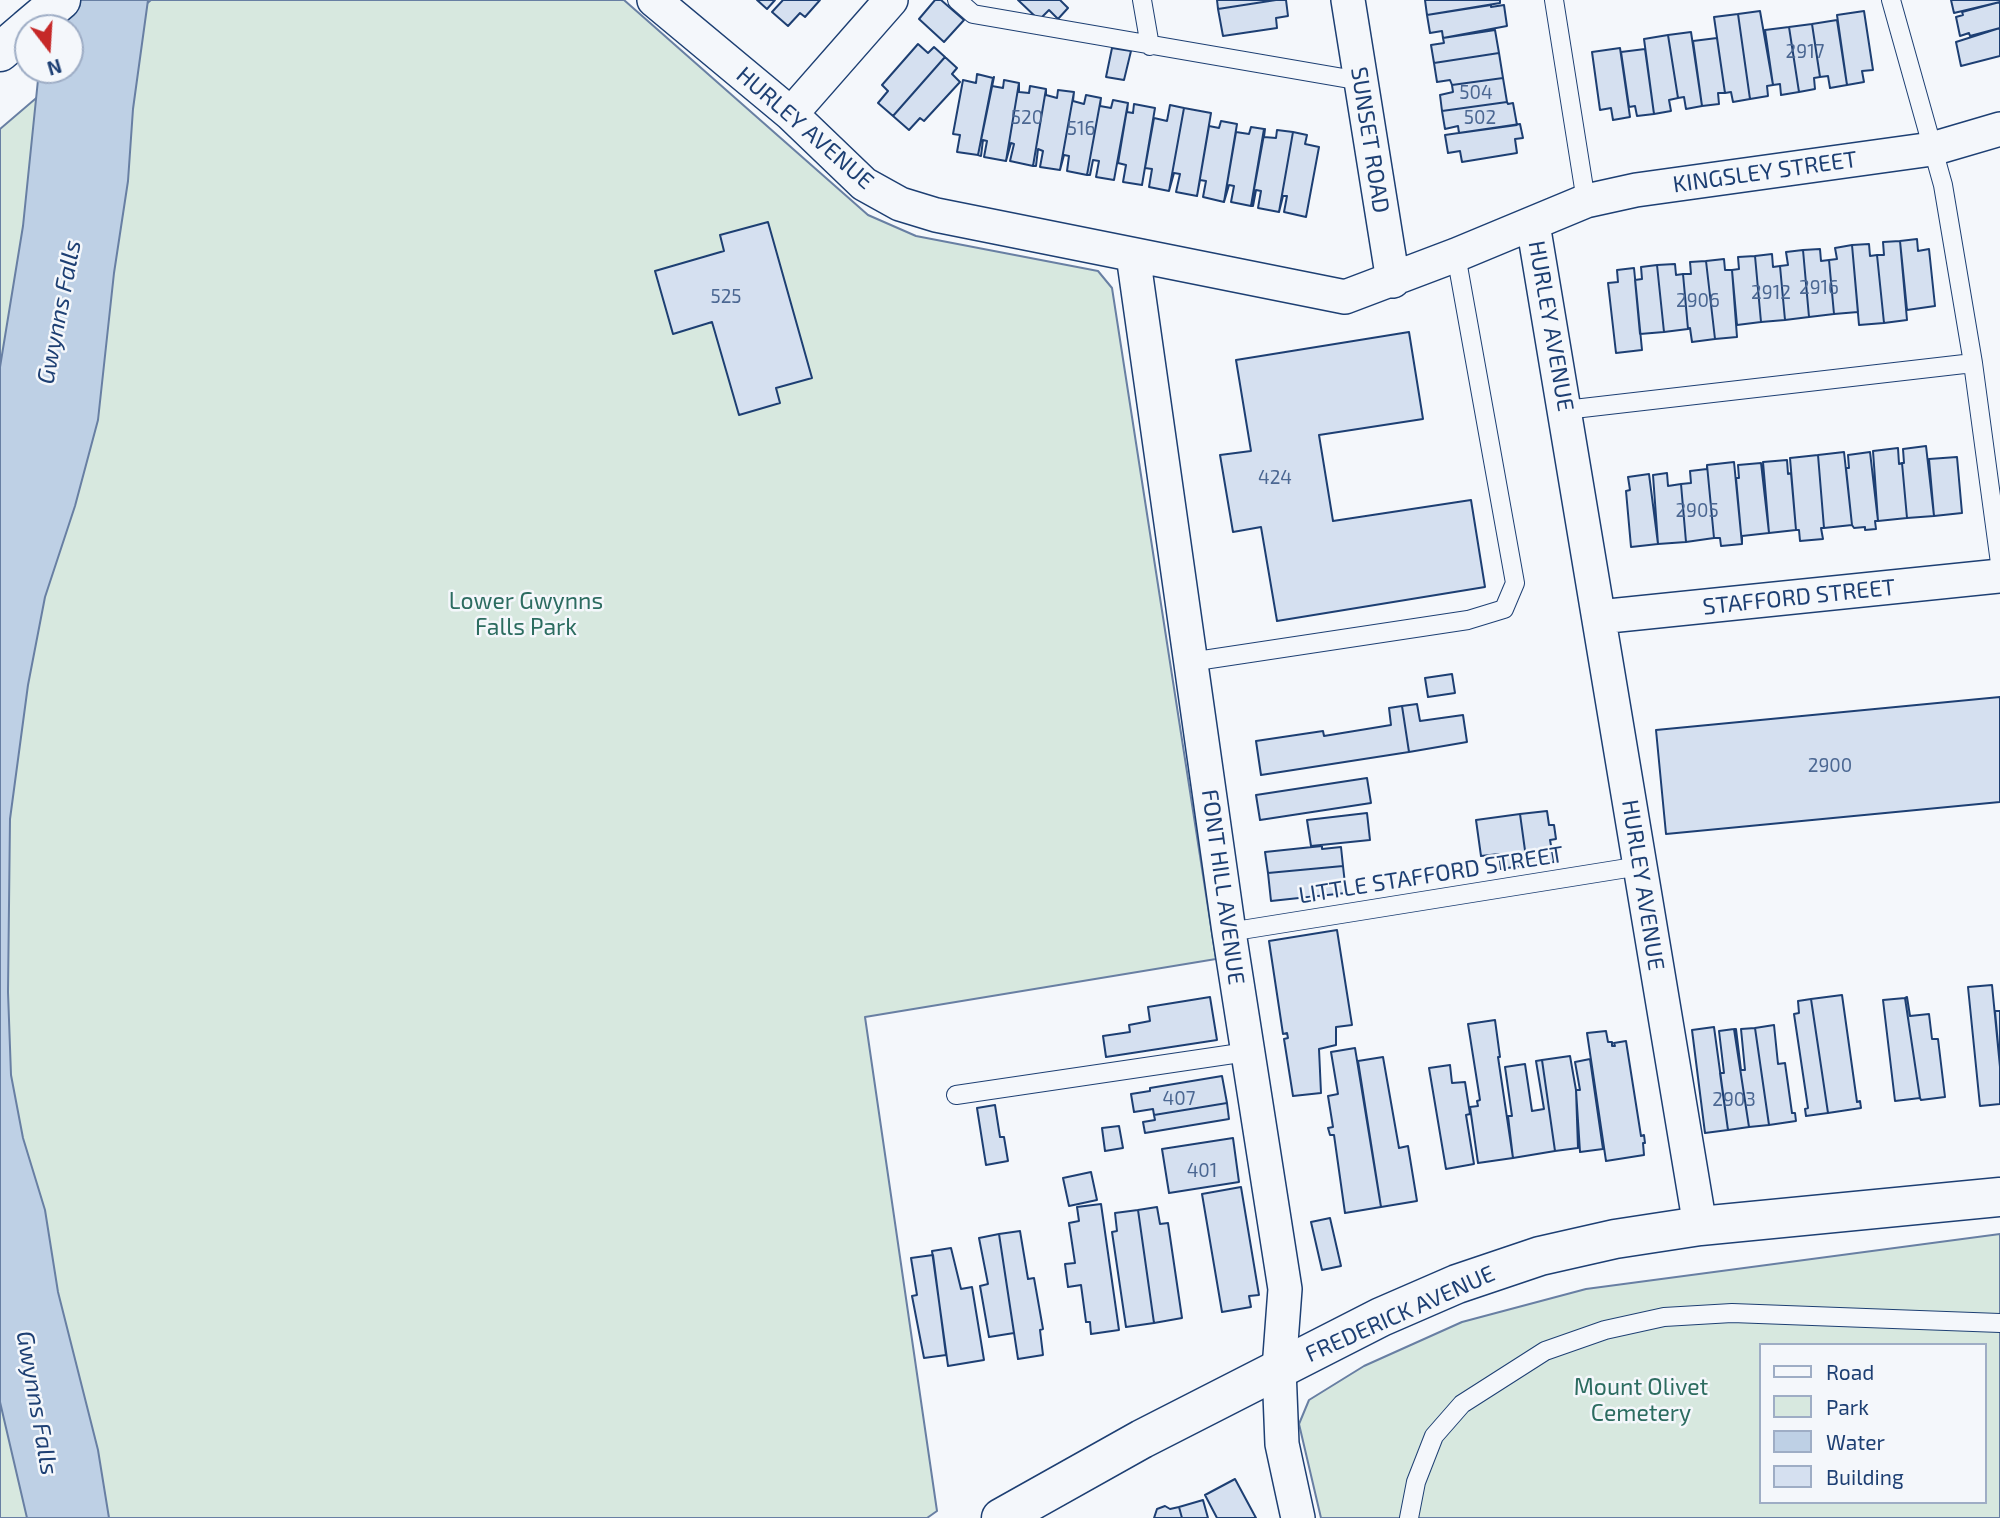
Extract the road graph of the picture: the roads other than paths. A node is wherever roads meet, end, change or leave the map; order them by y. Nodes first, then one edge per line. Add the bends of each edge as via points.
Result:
1 (61, 0) edge
2 (654, 0) edge
3 (891, 0) edge
4 (957, 0) edge
5 (1142, 0) edge
6 (1348, 0) edge
7 (1554, 0) edge
8 (1891, 0) edge
9 (44, 14) edge
10 (14, 40) edge
11 (1150, 46) junction
12 (0, 52) edge
13 (1361, 81) junction
14 (791, 114) junction
15 (2000, 129) edge
16 (1932, 149) junction
17 (1586, 201) junction
18 (1533, 224) junction
19 (1133, 255) junction
20 (1456, 256) junction
21 (1393, 281) junction
22 (1973, 363) junction
23 (1565, 410) junction
24 (2000, 563) edge
25 (2000, 576) edge
26 (1599, 617) junction
27 (1190, 662) junction
28 (1640, 866) junction
29 (1228, 932) junction
30 (1247, 1052) junction
31 (956, 1096) dead end
32 (2000, 1198) edge
33 (1700, 1226) junction
34 (2000, 1322) edge
35 (1279, 1369) junction
36 (1000, 1518) edge
37 (1298, 1518) edge
38 (1409, 1518) edge

1 - 9 main road
2 - 14 street, HURLEY AVENUE
3 - 14 street
4 - 11 lane via 973,14
5 - 11 lane
6 - 13 street, SUNSET ROAD
7 - 17 lane
8 - 16 lane
10 - 12 main road
11 - 13 lane
13 - 21 street, SUNSET ROAD
14 - 19 street, HURLEY AVENUE via 864,184 900,204
15 - 16 street, KINGSLEY STREET
16 - 17 street, KINGSLEY STREET
16 - 22 lane via 1943,185
17 - 18 street, KINGSLEY STREET
18 - 20 street, HURLEY AVENUE
18 - 23 street, HURLEY AVENUE
19 - 21 street, HURLEY AVENUE via 1345,297
19 - 27 street, FONT HILL AVENUE
20 - 21 street, HURLEY AVENUE
20 - 27 lane via 1515,583 1503,609 1468,620
22 - 23 lane
22 - 24 lane
23 - 26 street, HURLEY AVENUE
25 - 26 street, STAFFORD STREET
26 - 28 street, HURLEY AVENUE
27 - 29 street, FONT HILL AVENUE
28 - 29 lane, LITTLE STAFFORD STREET
28 - 33 street, HURLEY AVENUE
29 - 30 street, FONT HILL AVENUE
30 - 31 lane
30 - 35 street, FONT HILL AVENUE via 1285,1289
32 - 33 main road, FREDERICK AVENUE
33 - 35 main road, FREDERICK AVENUE via 1540,1256 1481,1276 1381,1317
34 - 38 lane via 1732,1312 1664,1317 1605,1330 1545,1351 1462,1404 1434,1436 1416,1482
35 - 36 main road, FREDERICK AVENUE
35 - 37 street, FONT HILL AVENUE via 1282,1444

